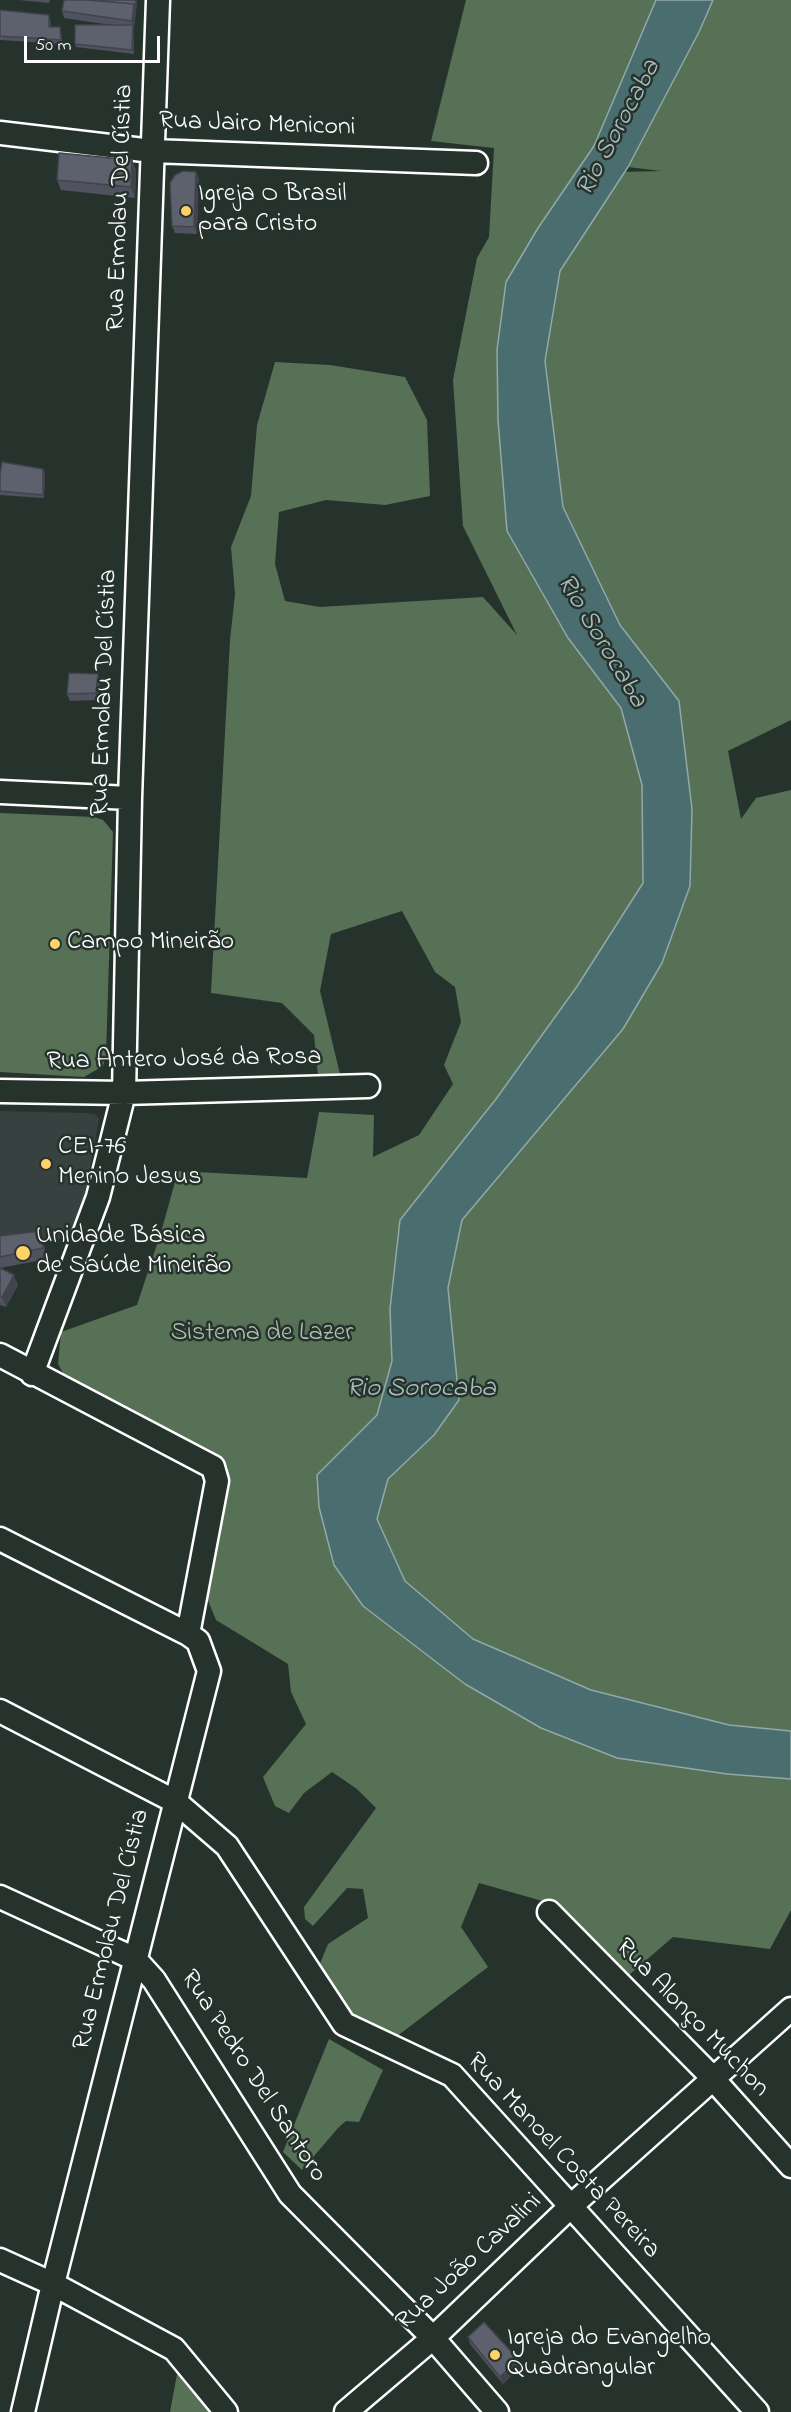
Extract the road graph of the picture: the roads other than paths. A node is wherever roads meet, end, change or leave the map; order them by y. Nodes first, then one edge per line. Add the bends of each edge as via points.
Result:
1 (158, 0) edge
2 (0, 133) edge
3 (152, 151) junction
4 (476, 163) dead end
5 (0, 792) edge
6 (130, 798) junction
7 (368, 1086) dead end
8 (0, 1091) edge
9 (123, 1093) junction
10 (0, 1356) edge
11 (32, 1374) junction
12 (0, 1539) edge
13 (188, 1634) junction
14 (0, 1712) edge
15 (176, 1802) junction
16 (0, 1897) edge
17 (549, 1912) dead end
18 (135, 1959) junction
19 (791, 2009) edge
20 (712, 2080) junction
21 (791, 2166) edge
22 (571, 2206) junction
23 (0, 2260) edge
24 (53, 2284) junction
25 (434, 2338) junction
26 (23, 2412) edge
27 (226, 2412) edge
28 (346, 2412) edge
29 (498, 2412) edge
30 (757, 2412) edge

1 - 3 street, Rua Ermolau Del Cístia
2 - 3 street, Rua Jairo Meniconi
3 - 4 street, Rua Jairo Meniconi
3 - 6 street, Rua Ermolau Del Cístia
5 - 6 street
6 - 9 street, Rua Ermolau Del Cístia
7 - 9 street, Rua Antero José da Rosa
8 - 9 street, Rua Antero José da Rosa
9 - 11 street, Rua Ermolau Del Cístia via 98,1197
10 - 11 street
11 - 13 street via 213,1467 217,1481
12 - 13 street
13 - 15 street, Rua Ermolau Del Cístia via 202,1649 209,1671
14 - 15 street, Rua Manoel Costa Pereira
15 - 18 street, Rua Ermolau Del Cístia
15 - 22 street, Rua Manoel Costa Pereira via 228,1846 344,2024 452,2074
16 - 18 street, Rua Pedro Del Santoro
17 - 20 street, Rua Alonço Muchon
18 - 24 street, Rua Ermolau Del Cístia
18 - 25 street, Rua Pedro Del Santoro via 154,1980 290,2194
19 - 20 street, Rua João Cavalini
20 - 21 street, Rua Alonço Muchon
20 - 22 street, Rua João Cavalini
22 - 25 street, Rua João Cavalini
22 - 30 street, Rua Manoel Costa Pereira
23 - 24 street
24 - 26 street, Rua Ermolau Del Cístia
24 - 27 street via 174,2349
25 - 28 street, Rua João Cavalini
25 - 29 street, Rua Pedro Del Santoro

